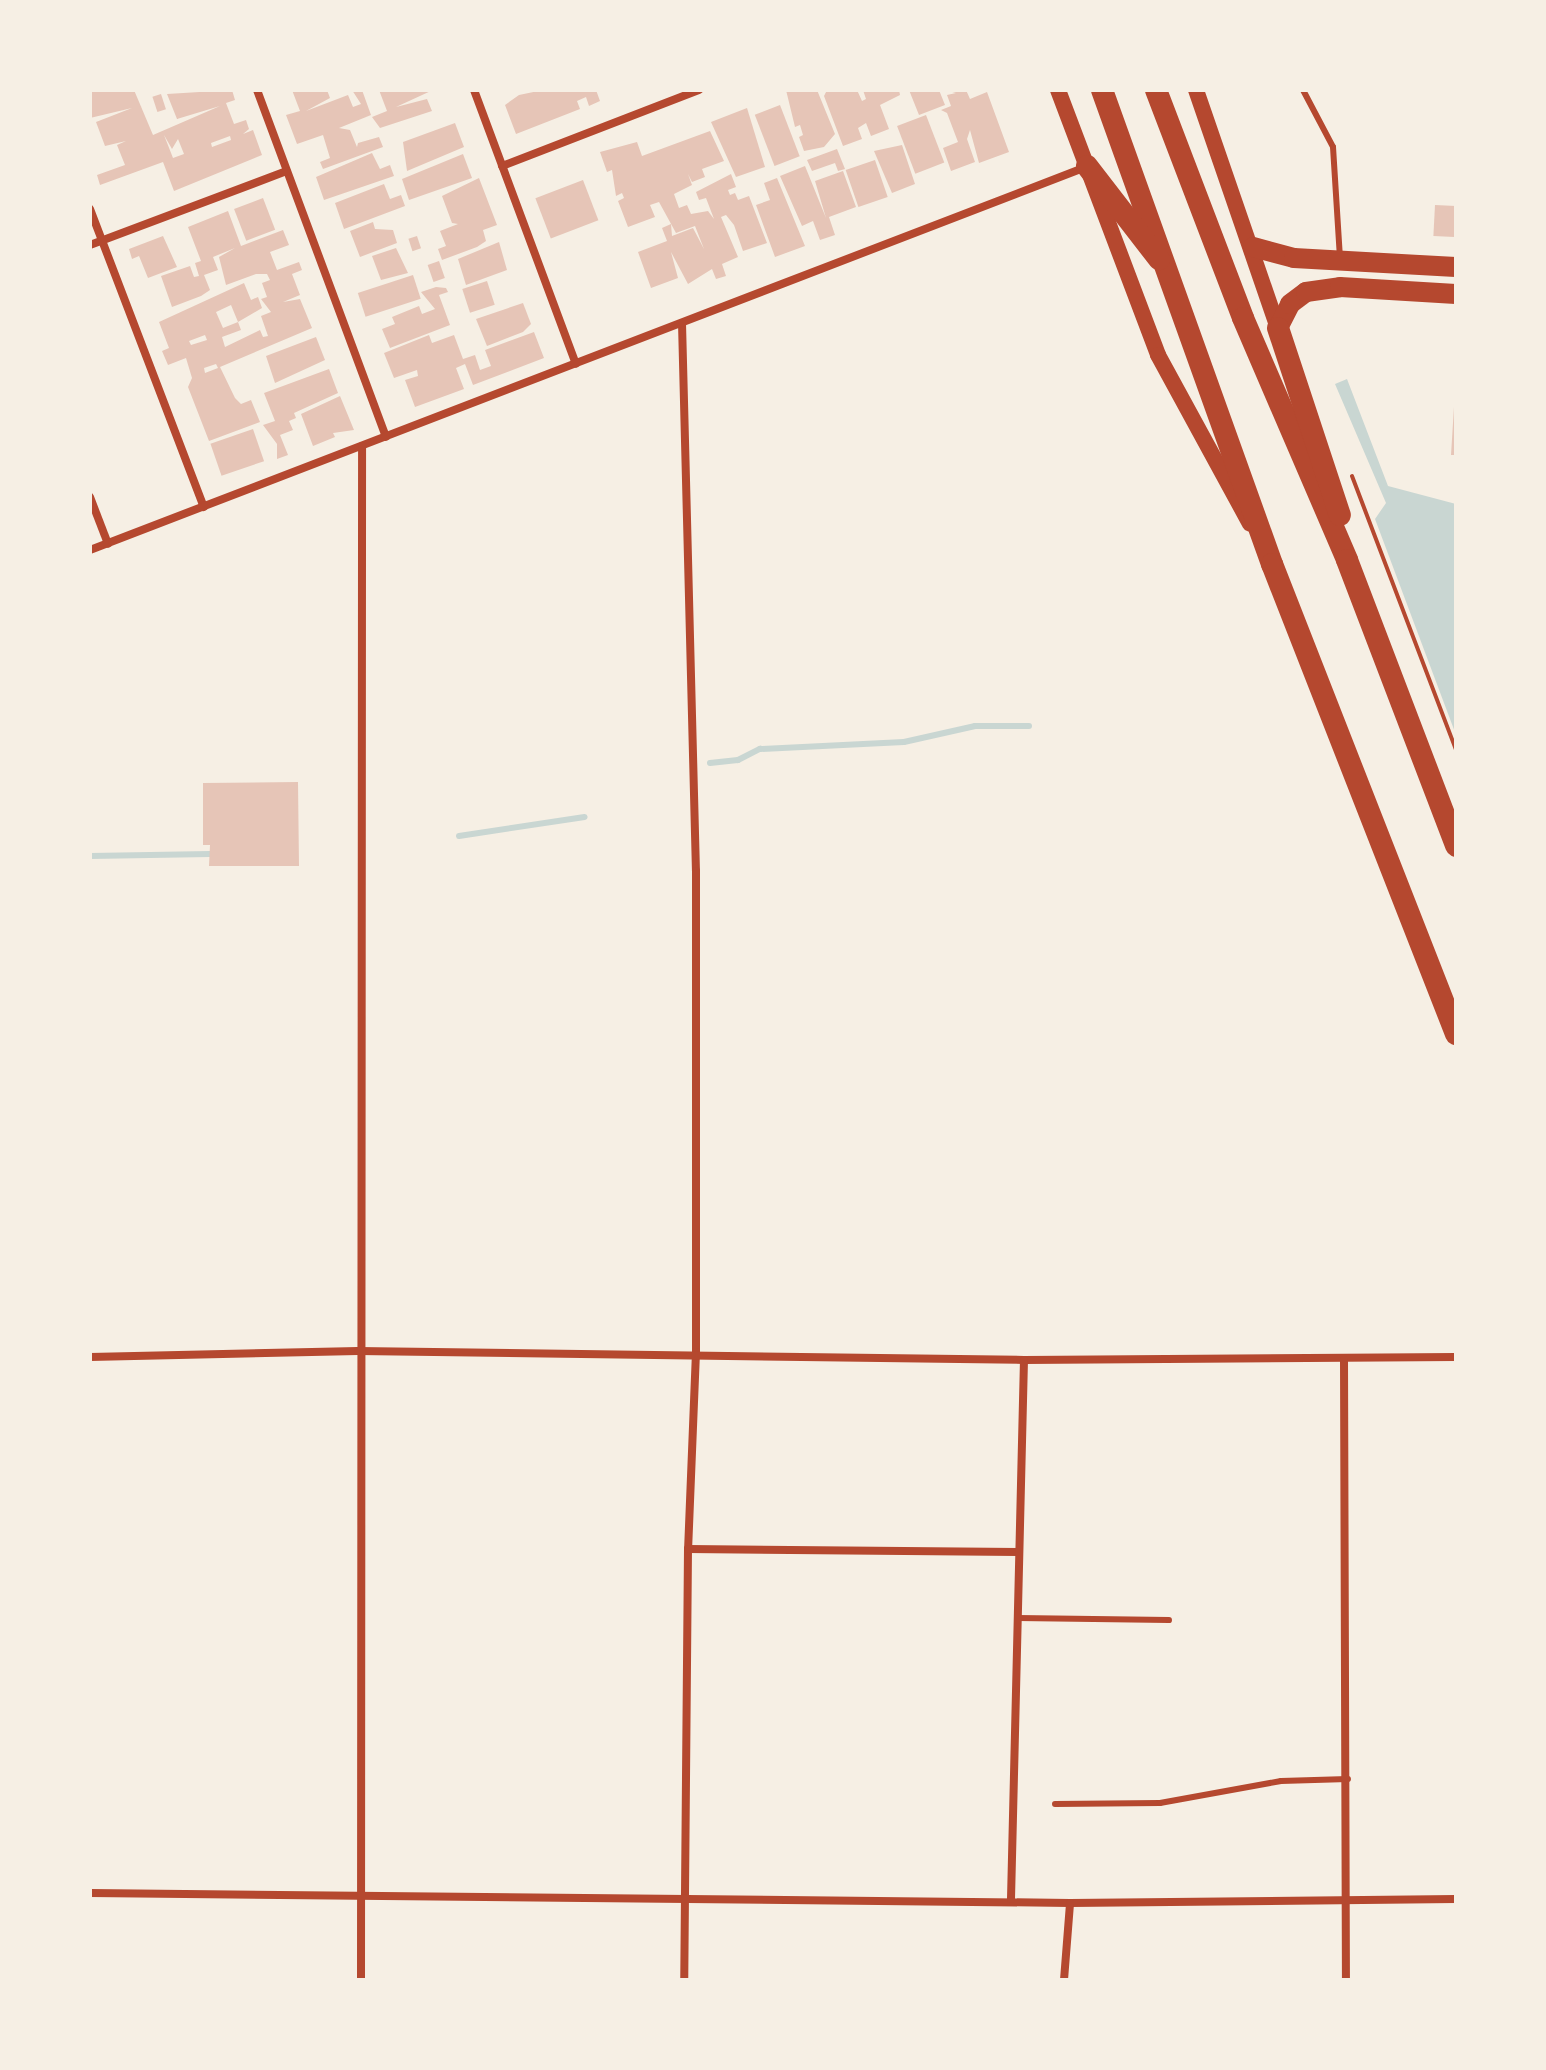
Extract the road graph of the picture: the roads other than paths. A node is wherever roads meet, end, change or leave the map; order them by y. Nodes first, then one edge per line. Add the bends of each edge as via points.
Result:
1 (257, 90) edge
2 (474, 90) edge
3 (699, 90) edge
4 (1058, 90) edge
5 (1102, 90) edge
6 (1156, 90) edge
7 (1196, 90) edge
8 (1303, 90) edge
9 (683, 93) edge
10 (502, 166) junction
11 (1087, 166) junction
12 (287, 171) junction
13 (90, 209) edge
14 (102, 240) junction
15 (90, 245) edge
16 (1253, 247) junction
17 (1340, 260) junction
18 (1456, 267) edge
19 (1174, 279) junction
20 (1340, 287) junction
21 (1456, 294) edge
22 (682, 323) junction
23 (1278, 328) junction
24 (576, 364) junction
25 (386, 437) junction
26 (362, 446) junction
27 (90, 497) edge
28 (204, 507) junction
29 (108, 544) junction
30 (90, 550) edge
31 (1347, 560) junction
32 (1272, 564) junction
33 (1456, 846) edge
34 (1456, 1034) edge
35 (358, 1351) junction
36 (696, 1352) junction
37 (90, 1357) edge
38 (1456, 1357) edge
39 (1024, 1360) junction
40 (1344, 1360) junction
41 (688, 1549) junction
42 (1019, 1552) junction
43 (1018, 1618) junction
44 (1169, 1620) dead end
45 (1348, 1779) junction
46 (1055, 1804) dead end
47 (90, 1893) edge
48 (361, 1897) junction
49 (683, 1897) junction
50 (1011, 1899) junction
51 (1346, 1899) junction
52 (1456, 1899) edge
53 (1070, 1903) junction
54 (361, 1980) edge
55 (684, 1980) edge
56 (1064, 1980) edge
57 (1346, 1980) edge

1 - 12 street
2 - 10 street
3 - 9 street
4 - 11 main road
5 - 19 highway
6 - 31 highway via 1243,318
7 - 16 main road
8 - 17 lane via 1333,147
9 - 10 street
10 - 24 street
11 - 19 highway
11 - 22 street
11 - 32 main road via 1164,369
12 - 14 street
12 - 25 street
13 - 14 street
14 - 15 street
14 - 28 street
16 - 17 main road via 1294,258
16 - 23 main road
17 - 18 main road
17 - 20 main road
19 - 32 highway
20 - 21 main road
20 - 23 main road via 1306,292 1290,304
22 - 24 street
22 - 36 street via 696,871
23 - 31 highway via 1339,505
24 - 25 street
25 - 26 street
26 - 28 street
26 - 35 street
27 - 29 street
28 - 29 street
29 - 30 street
31 - 33 highway
32 - 34 highway
35 - 36 street
35 - 37 street
35 - 48 street
36 - 39 street
36 - 41 street
38 - 40 street
39 - 40 street
39 - 42 street
40 - 45 street
41 - 42 street
41 - 49 street
42 - 43 street
43 - 44 lane
43 - 50 street
45 - 46 lane via 1281,1781 1160,1803
45 - 51 street
47 - 48 street
48 - 49 street
48 - 54 street
49 - 50 street
49 - 55 street
50 - 53 street
51 - 52 street
51 - 53 street
51 - 57 street
53 - 56 street

